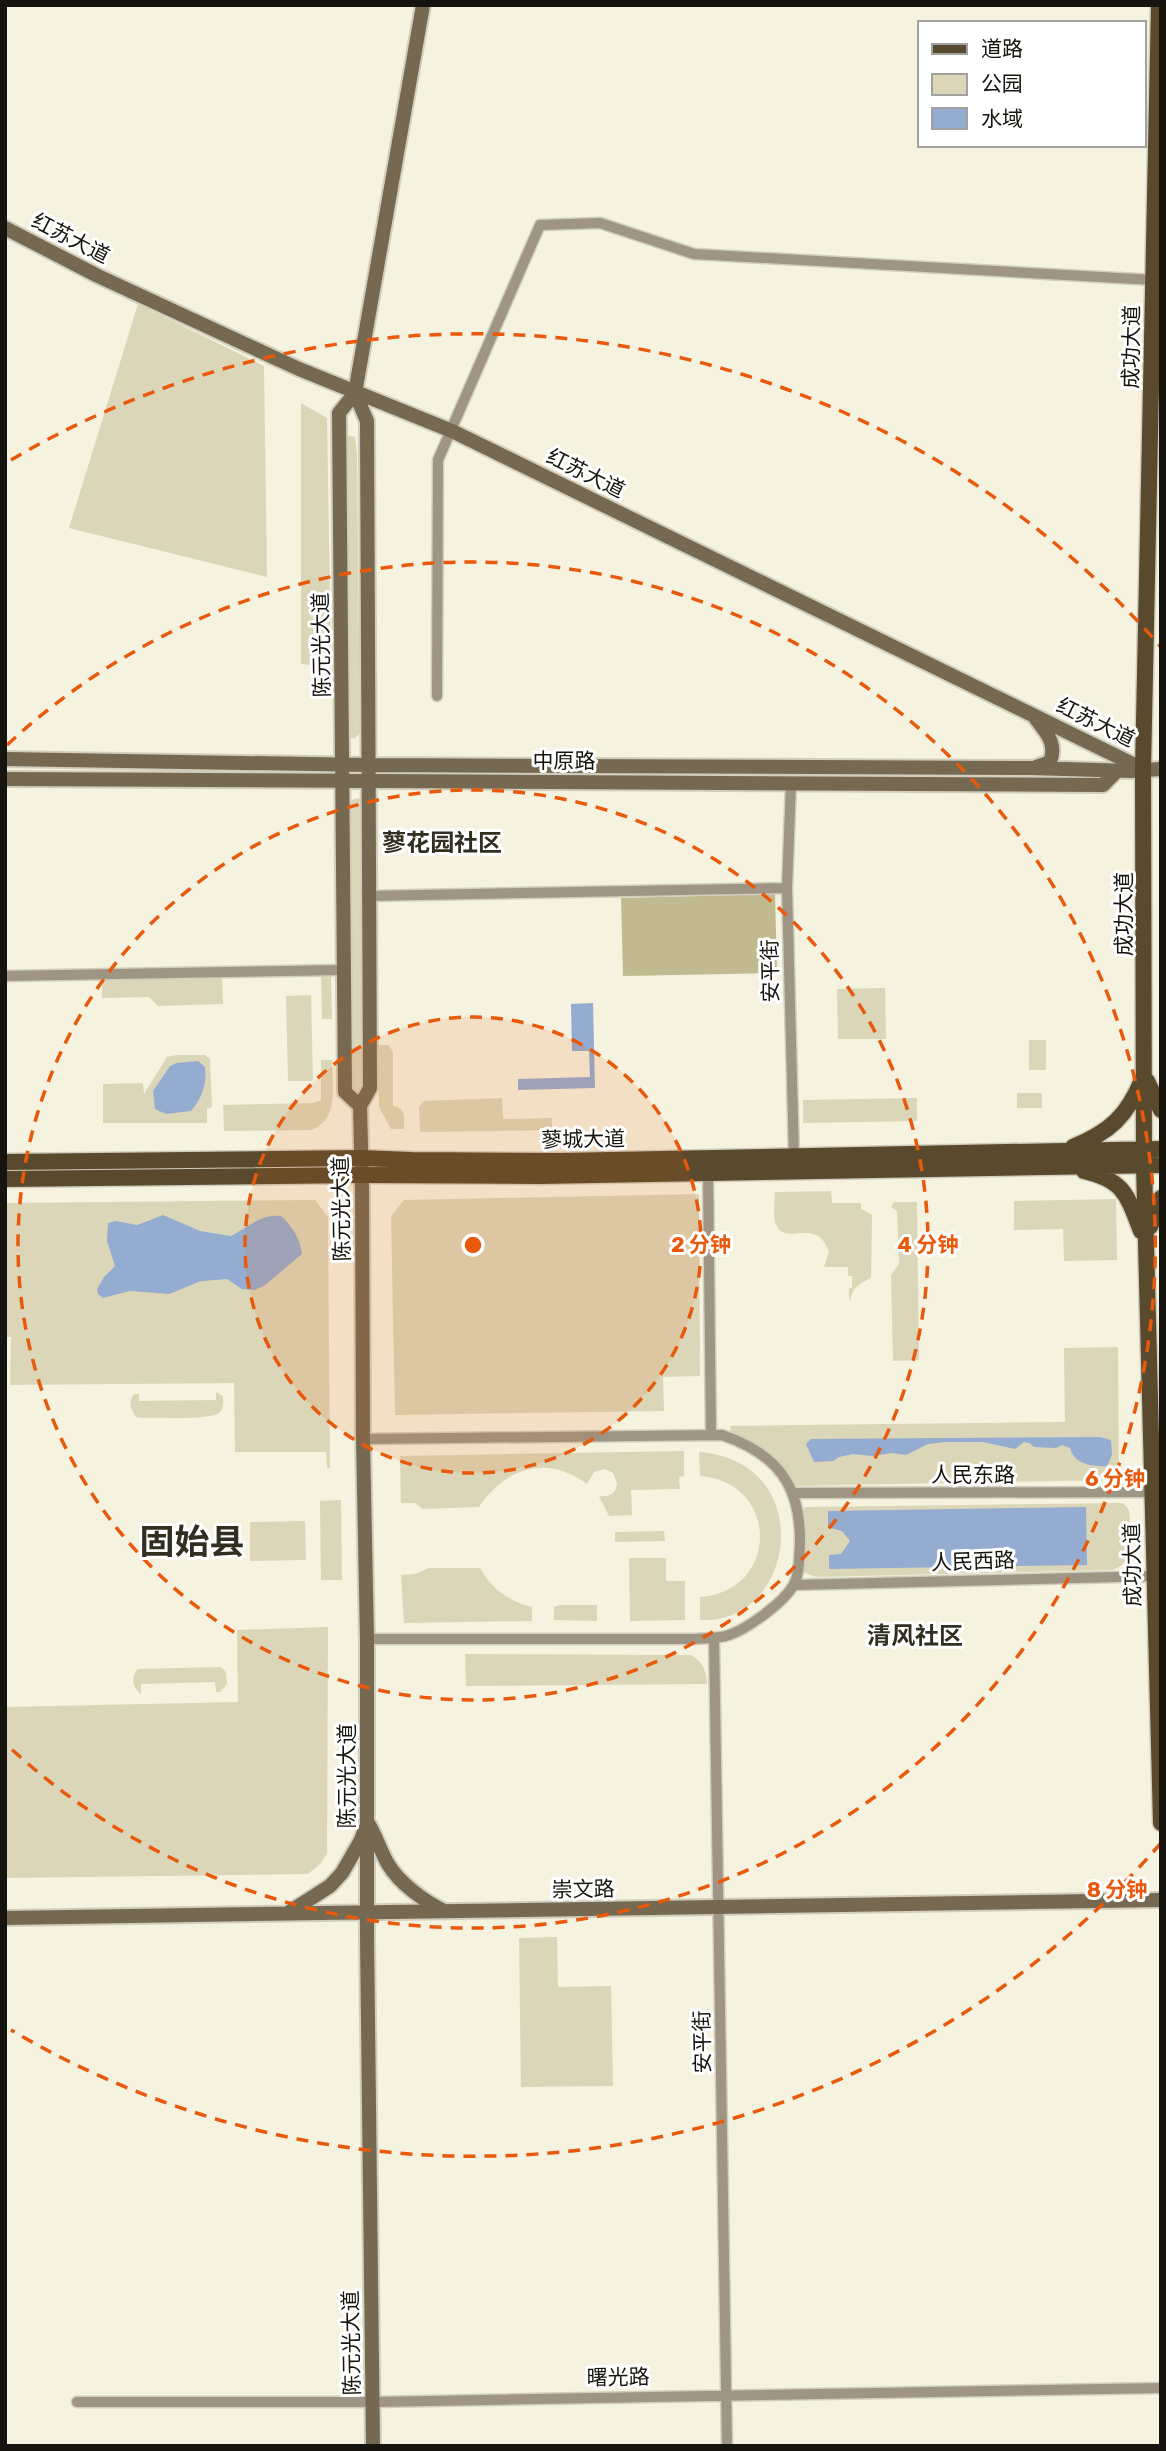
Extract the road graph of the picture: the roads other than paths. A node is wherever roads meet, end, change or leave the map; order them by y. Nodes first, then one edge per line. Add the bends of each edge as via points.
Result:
1 (423, 5) edge
2 (1159, 5) edge
3 (5, 228) edge
4 (1154, 280) junction
5 (355, 393) junction
6 (452, 431) junction
7 (437, 696) dead end
8 (1033, 715) junction
9 (5, 759) edge
10 (343, 764) junction
11 (369, 765) junction
12 (1031, 768) junction
13 (1143, 769) junction
14 (1161, 769) edge
15 (1117, 771) junction
16 (5, 779) edge
17 (369, 781) junction
18 (342, 782) junction
19 (791, 783) junction
20 (787, 888) junction
21 (368, 896) junction
22 (344, 970) junction
23 (5, 976) edge
24 (1144, 1074) junction
25 (360, 1106) junction
26 (1161, 1110) edge
27 (1161, 1149) edge
28 (794, 1157) junction
29 (361, 1158) junction
30 (1065, 1158) junction
31 (1150, 1159) edge
32 (5, 1162) edge
33 (708, 1173) junction
34 (362, 1175) junction
35 (5, 1179) edge
36 (1161, 1198) edge
37 (1146, 1243) junction
38 (711, 1434) junction
39 (363, 1439) junction
40 (1151, 1492) junction
41 (794, 1493) junction
42 (1157, 1576) edge
43 (795, 1585) junction
44 (713, 1638) junction
45 (367, 1639) junction
46 (367, 1821) junction
47 (1161, 1823) edge
48 (1161, 1900) edge
49 (719, 1908) junction
50 (447, 1912) junction
51 (288, 1913) junction
52 (368, 1913) junction
53 (5, 1918) edge
54 (1161, 2388) edge
55 (727, 2394) junction
56 (77, 2402) dead end
57 (373, 2402) junction
58 (373, 2446) edge
59 (727, 2446) edge

1 - 5 main road, 陈元光大道
2 - 4 main road, 成功大道
3 - 5 main road, 红苏大道
4 - 6 street via 694,254 600,223 540,225
4 - 13 main road, 成功大道
5 - 6 main road, 红苏大道
5 - 10 main road, 陈元光大道 via 339,413
5 - 11 main road, 陈元光大道 via 367,421
6 - 7 street via 438,460
6 - 8 main road, 红苏大道
8 - 12 main road via 1050,738 1053,755 1047,764
8 - 13 main road, 红苏大道
9 - 10 main road, 中原路
10 - 11 main road, 中原路
10 - 18 main road, 陈元光大道
11 - 12 main road, 中原路
11 - 17 main road, 陈元光大道
12 - 15 main road, 中原路
13 - 14 main road, 中原路
13 - 15 main road, 中原路
13 - 24 main road, 成功大道
15 - 19 main road, 中原路 via 1103,785
16 - 18 main road, 中原路
17 - 18 main road, 中原路
17 - 19 main road, 中原路
17 - 21 main road, 陈元光大道
18 - 22 main road, 陈元光大道
19 - 20 street, 安平街
20 - 21 street
20 - 28 street, 安平街
21 - 25 main road, 陈元光大道 via 370,1088
22 - 23 street
22 - 25 main road, 陈元光大道 via 345,1093
24 - 26 main road
24 - 30 main road via 1116,1123
24 - 31 main road, 成功大道
25 - 29 main road, 陈元光大道
27 - 31 main road, 蓼城大道
28 - 29 main road, 蓼城大道
28 - 30 main road, 蓼城大道
29 - 32 main road, 蓼城大道
29 - 34 main road, 陈元光大道
30 - 31 main road, 蓼城大道
30 - 33 main road, 蓼城大道
30 - 37 main road via 1117,1184
31 - 37 main road, 成功大道
33 - 34 main road, 蓼城大道
33 - 38 street
34 - 35 main road, 蓼城大道
34 - 39 main road, 陈元光大道
36 - 37 main road
37 - 40 main road, 成功大道
38 - 39 street
38 - 41 street via 732,1439 764,1457 788,1480
39 - 45 main road, 陈元光大道
40 - 41 street, 人民东路
40 - 42 main road, 成功大道
41 - 43 street via 800,1530
42 - 43 street, 人民西路
42 - 47 main road, 成功大道
43 - 44 street via 745,1628
44 - 45 street
44 - 49 street, 安平街
45 - 46 main road, 陈元光大道
46 - 50 main road via 395,1874
46 - 51 main road via 361,1840 336,1880
46 - 52 main road, 陈元光大道
48 - 49 main road, 崇文路
49 - 50 main road, 崇文路
49 - 55 street, 安平街
50 - 52 main road, 崇文路
51 - 52 main road, 崇文路
51 - 53 main road, 崇文路
52 - 57 main road, 陈元光大道
54 - 55 street, 曙光路
55 - 57 street, 曙光路
55 - 59 street, 安平街
56 - 57 street, 曙光路
57 - 58 main road, 陈元光大道

